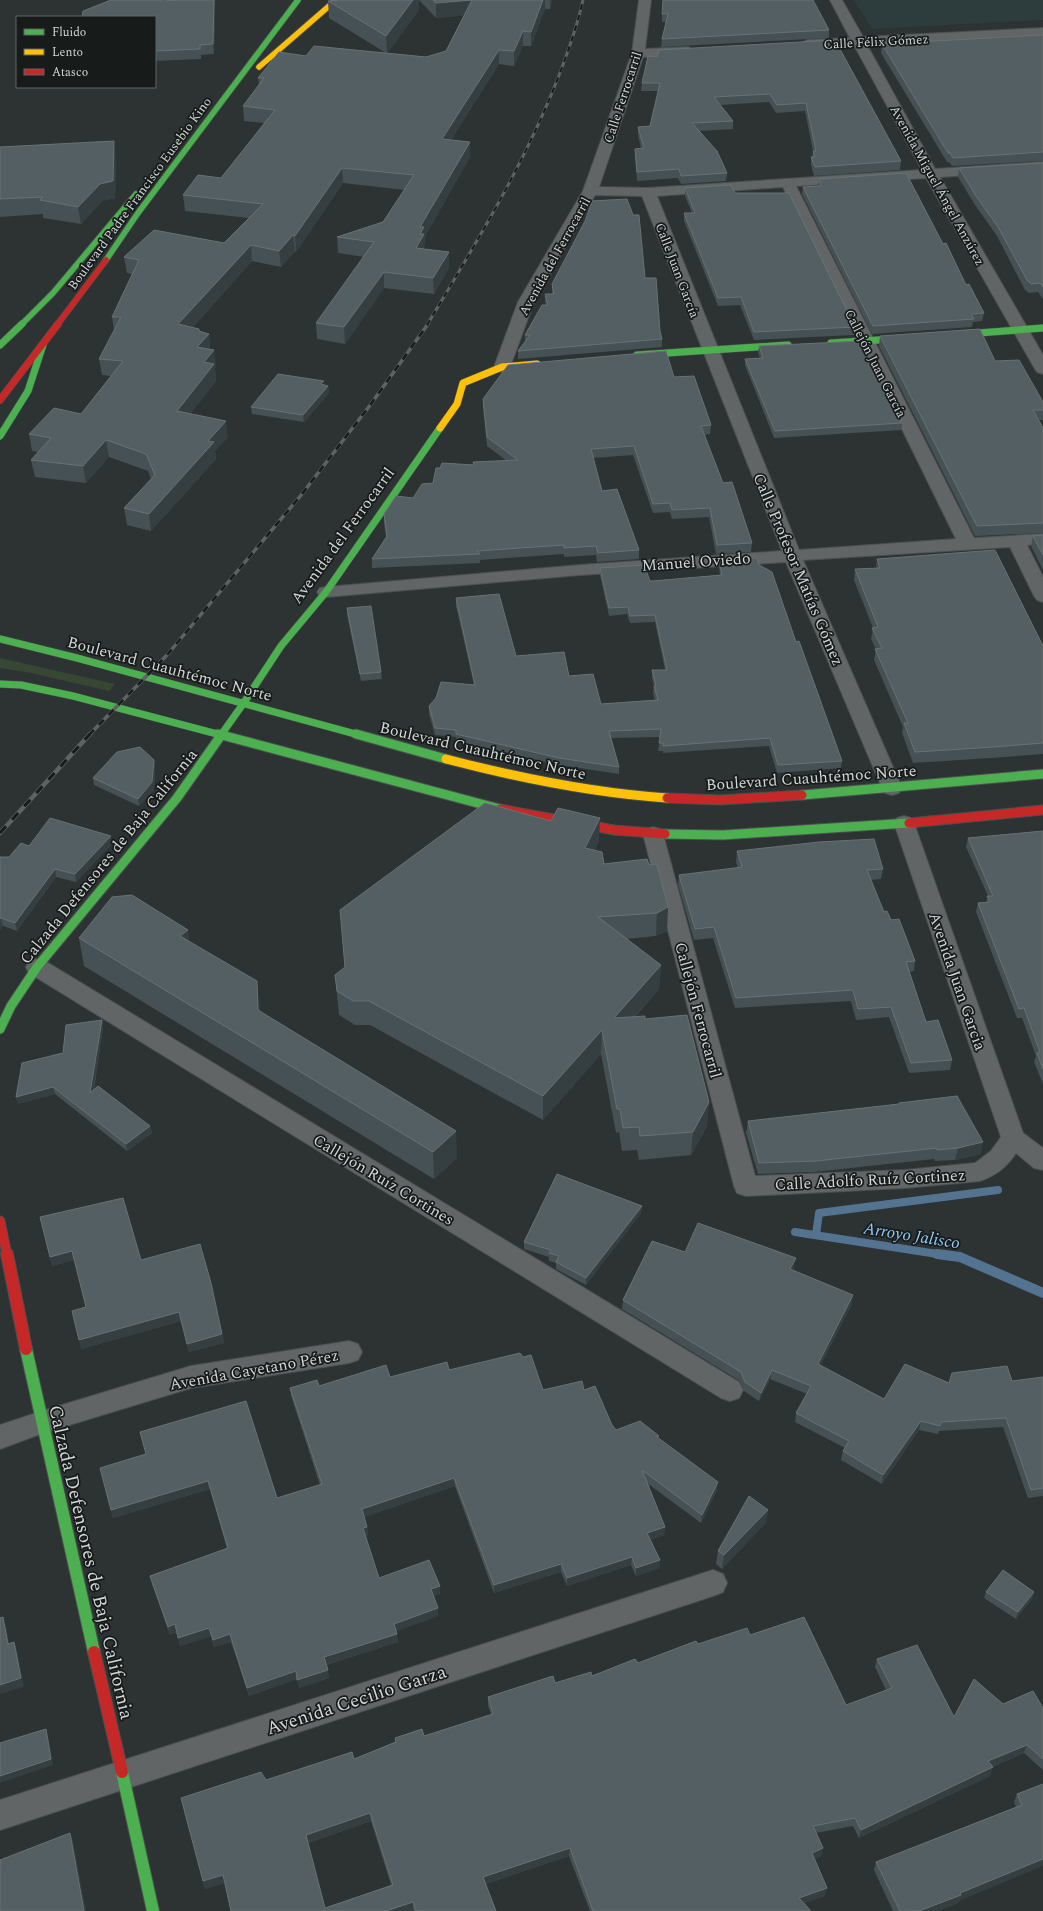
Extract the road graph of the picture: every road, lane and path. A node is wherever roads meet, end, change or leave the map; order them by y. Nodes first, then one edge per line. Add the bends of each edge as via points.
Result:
1 (298, 0) edge
2 (336, 0) edge
3 (645, 0) edge
4 (836, 0) edge
5 (1043, 32) edge
6 (859, 42) junction
7 (796, 45) edge
8 (701, 50) edge
9 (638, 53) junction
10 (237, 83) junction
11 (1043, 166) edge
12 (930, 172) junction
13 (786, 182) junction
14 (142, 186) dead end
15 (590, 191) junction
16 (648, 192) junction
17 (1043, 328) edge
18 (1020, 330) junction
19 (942, 335) edge
20 (919, 337) edge
21 (864, 341) junction
22 (818, 343) edge
23 (794, 344) edge
24 (0, 345) edge
25 (43, 345) junction
26 (709, 349) junction
27 (629, 356) edge
28 (550, 362) edge
29 (502, 367) junction
30 (1043, 369) edge
31 (0, 400) edge
32 (0, 436) edge
33 (1043, 539) edge
34 (1016, 541) junction
35 (967, 543) junction
36 (792, 555) junction
37 (326, 592) junction
38 (1043, 596) edge
39 (0, 632) edge
40 (0, 639) edge
41 (25, 645) junction
42 (0, 684) edge
43 (21, 685) junction
44 (0, 689) edge
45 (243, 704) junction
46 (220, 736) junction
47 (1043, 774) edge
48 (892, 788) junction
49 (1043, 810) edge
50 (904, 824) junction
51 (653, 834) junction
52 (37, 967) junction
53 (0, 1029) edge
54 (1013, 1138) junction
55 (1043, 1161) edge
56 (746, 1186) joint
57 (0, 1221) edge
58 (349, 1352) dead end
59 (730, 1390) dead end
60 (42, 1422) junction
61 (0, 1437) edge
62 (713, 1583) dead end
63 (123, 1775) junction
64 (0, 1815) edge
65 (153, 1911) edge

1 - 10 main road, Boulevard Padre Francisco Eusebio Kino
2 - 10 main road via 264,63
3 - 9 street, Calle Ferrocarril
4 - 6 street, Avenida Miguel Ángel Anzúrez
5 - 6 street, Calle Félix Gómez
6 - 7 street, Calle Félix Gómez
6 - 12 street, Avenida Miguel Ángel Anzúrez
8 - 9 street
9 - 15 street, Calle Ferrocarril
10 - 25 main road, Boulevard Padre Francisco Eusebio Kino via 138,213
11 - 12 street
12 - 13 street
12 - 18 street, Avenida Miguel Ángel Anzúrez
13 - 16 street
13 - 21 street, Callejón Juan García
14 - 24 main road, Boulevard Padre Francisco Eusebio Kino via 53,293
15 - 16 street
15 - 29 street, Avenida del Ferrocarril via 526,302
16 - 26 street, Calle Juan García
17 - 18 main road
18 - 19 main road
18 - 30 street, Avenida Miguel Ángel Anzúrez
20 - 21 main road
21 - 22 main road
21 - 35 street, Callejón Juan García
23 - 26 main road
25 - 31 main road, Boulevard Padre Francisco Eusebio Kino
25 - 32 main road via 28,391
26 - 27 main road
26 - 36 street, Calle Profesor Matías Gómez
28 - 29 main road
29 - 37 main road, Avenida del Ferrocarril via 463,383 457,404
33 - 34 street, Manuel Oviedo
34 - 35 street, Manuel Oviedo
34 - 38 street
35 - 36 street, Manuel Oviedo
36 - 37 street, Manuel Oviedo
36 - 48 street, Calle Profesor Matías Gómez
37 - 45 main road, Avenida del Ferrocarril via 281,646
39 - 41 main road
40 - 41 main road, Boulevard Cuauhtémoc Norte
41 - 45 main road, Boulevard Cuauhtémoc Norte
42 - 43 main road
43 - 44 main road
43 - 46 main road via 73,696
45 - 46 main road, Calzada Defensores de Baja California
45 - 48 main road, Boulevard Cuauhtémoc Norte via 488,770 594,792 720,800
46 - 51 main road via 515,813 593,827
46 - 52 main road, Calzada Defensores de Baja California via 177,798
47 - 48 main road, Boulevard Cuauhtémoc Norte
49 - 50 main road
50 - 51 main road via 723,835
50 - 54 street, Avenida Juan Garcia
51 - 56 street, Callejón Ferrocarril
52 - 53 main road, Calzada Defensores de Baja California via 11,1006
52 - 59 street, Callejón Ruíz Cortines
54 - 55 street
54 - 56 street, Calle Adolfo Ruíz Cortinez via 1000,1158 980,1172 905,1179
57 - 60 main road, Calzada Defensores de Baja California
58 - 60 street, Avenida Cayetano Pérez via 191,1377
60 - 61 street, Avenida Cayetano Pérez
60 - 63 main road, Calzada Defensores de Baja California
62 - 63 street, Avenida Cecilio Garza
63 - 64 street, Avenida Cecilio Garza
63 - 65 main road, Calzada Defensores de Baja California

